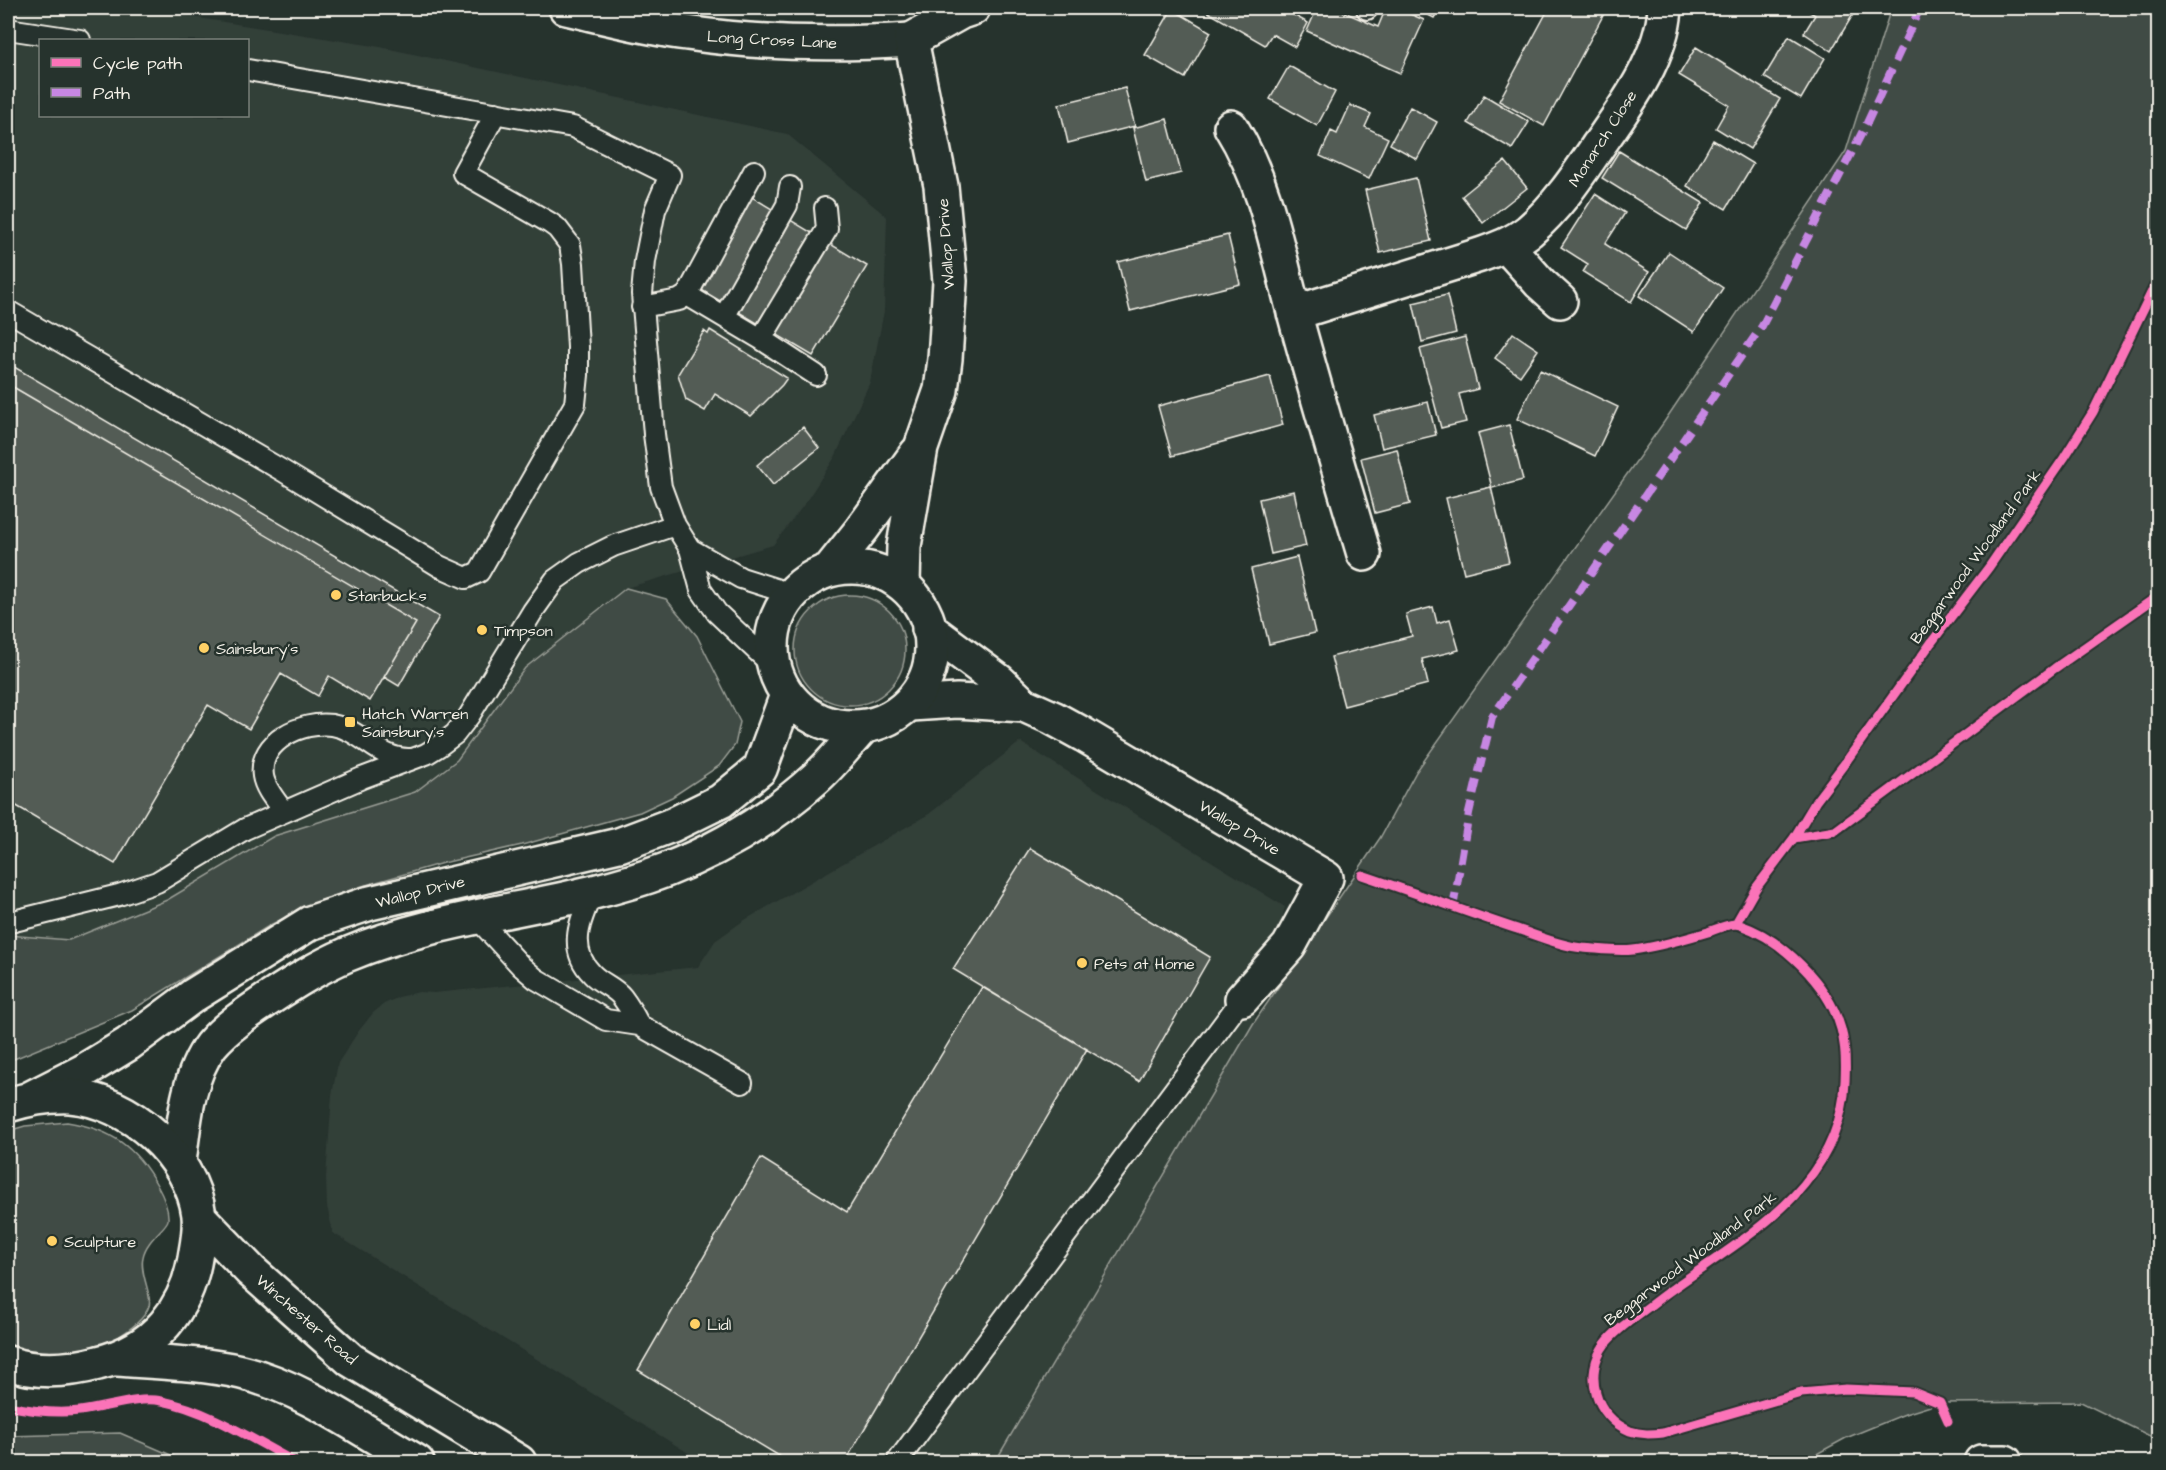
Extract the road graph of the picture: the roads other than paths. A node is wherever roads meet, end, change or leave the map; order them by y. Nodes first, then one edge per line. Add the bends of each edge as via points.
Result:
1 (566, 8) edge
2 (973, 8) edge
3 (1665, 8) edge
4 (8, 29) edge
5 (73, 39) edge
6 (911, 40) junction
7 (249, 70) edge
8 (496, 113) junction
9 (1231, 127) dead end
10 (754, 171) dead end
11 (790, 187) dead end
12 (825, 208) dead end
13 (1506, 245) junction
14 (687, 295) junction
15 (1560, 301) dead end
16 (642, 307) junction
17 (8, 311) edge
18 (1294, 313) junction
19 (724, 316) junction
20 (761, 339) junction
21 (816, 375) dead end
22 (921, 448) junction
23 (675, 525) junction
24 (690, 549) junction
25 (1364, 554) dead end
26 (830, 569) junction
27 (903, 583) junction
28 (791, 594) junction
29 (929, 629) junction
30 (773, 666) junction
31 (787, 695) junction
32 (911, 704) junction
33 (1024, 705) junction
34 (862, 728) junction
35 (413, 759) junction
36 (284, 812) junction
37 (593, 892) junction
38 (477, 918) junction
39 (8, 920) edge
40 (1242, 999) joint
41 (639, 1024) junction
42 (742, 1083) dead end
43 (19, 1102) edge
44 (178, 1162) junction
45 (199, 1217) junction
46 (117, 1359) junction
47 (8, 1363) edge
48 (417, 1462) edge
49 (519, 1462) edge
50 (897, 1462) edge
51 (1981, 1462) edge
52 (2005, 1462) edge

1 - 6 street, Long Cross Lane via 619,21 737,39 806,43
2 - 6 street, Long Cross Lane
3 - 13 street, Monarch Close via 1650,60 1626,106 1547,215
4 - 5 lane
6 - 22 street, Wallop Drive via 941,186 950,281 941,390
7 - 8 lane
8 - 16 lane via 573,127 670,175 655,210 649,238
8 - 17 lane via 463,172 550,223 570,245 578,375 574,404 479,572 466,578 439,566
9 - 18 street via 1276,195
10 - 14 lane
11 - 19 lane via 788,205
12 - 20 lane via 827,229
13 - 15 street
13 - 18 street, Monarch Close
14 - 16 lane
14 - 19 lane
16 - 23 lane via 661,487
18 - 25 street
19 - 20 lane
20 - 21 lane
22 - 26 street, Wallop Drive
22 - 27 street, Wallop Drive via 904,546
23 - 24 lane
23 - 35 lane via 612,546 555,580 455,734
24 - 28 lane via 741,578
24 - 30 lane via 701,590 717,613
26 - 27 street, Wallop Drive via 854,567
26 - 28 street, Wallop Drive via 807,580
27 - 29 street, Wallop Drive via 916,598
28 - 30 street, Wallop Drive via 776,620
29 - 32 street, Wallop Drive via 926,672
29 - 33 street, Wallop Drive via 999,681
30 - 31 street, Wallop Drive
31 - 34 street, Wallop Drive via 821,722
31 - 43 street, Wallop Drive via 760,769 713,805 619,844 389,898 310,923 214,982 128,1044
32 - 33 street, Wallop Drive via 957,701
32 - 34 street, Wallop Drive via 892,720
33 - 40 street, Wallop Drive via 1083,735 1326,878 1289,946
34 - 37 street via 817,778 731,840 669,869
35 - 36 lane
35 - 36 lane via 390,757 355,734 332,725 307,726 284,735 264,760 263,777
36 - 39 lane via 245,829 157,882
37 - 38 street
37 - 41 lane via 580,917 580,954 593,975 621,995
38 - 41 lane via 537,979 606,1020
38 - 44 street via 348,954 248,1012 212,1045 202,1061 192,1086
40 - 50 lane
41 - 42 lane
43 - 44 street via 73,1096 105,1105 148,1130
44 - 45 street via 194,1195
45 - 46 street via 188,1289 153,1337
45 - 49 street, Winchester Road via 251,1271 351,1360
46 - 47 street via 45,1370
46 - 48 street via 208,1367 264,1379 317,1404
51 - 52 street

